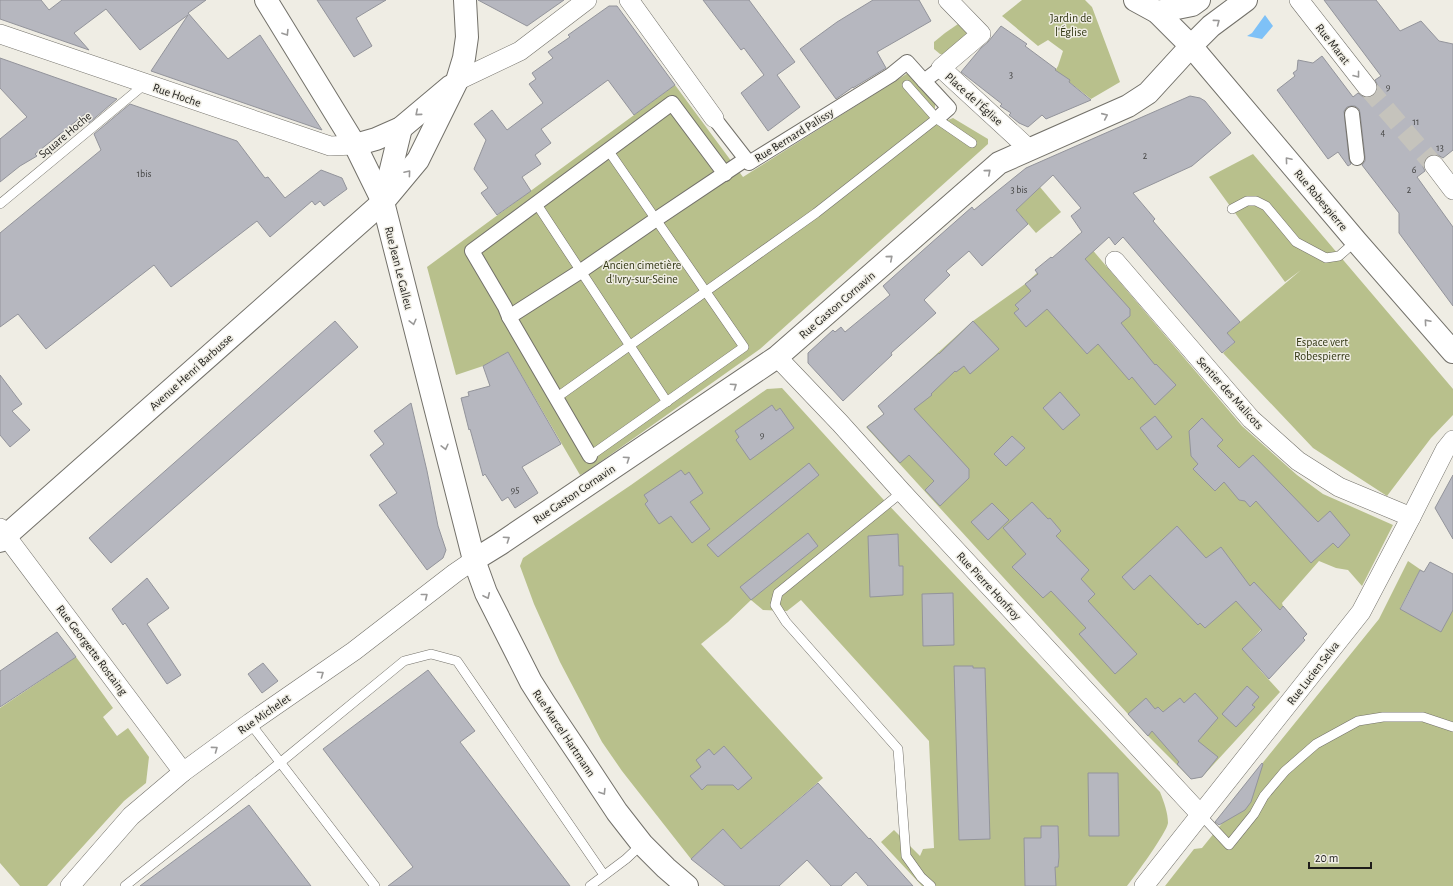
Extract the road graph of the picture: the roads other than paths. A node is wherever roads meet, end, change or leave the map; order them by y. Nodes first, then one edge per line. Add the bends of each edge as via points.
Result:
1 (266, 0) edge
2 (465, 0) edge
3 (587, 0) edge
4 (629, 0) edge
5 (948, 0) edge
6 (1135, 0) edge
7 (1199, 0) edge
8 (1246, 0) edge
9 (1299, 0) edge
10 (1165, 6) edge
11 (0, 34) edge
12 (1191, 46) junction
13 (941, 68) junction
14 (457, 81) junction
15 (924, 81) junction
16 (145, 84) junction
17 (907, 85) dead end
18 (1367, 87) tunnel mouth
19 (1352, 114) dead end
20 (939, 117) junction
21 (714, 118) joint
22 (401, 128) junction
23 (972, 143) dead end
24 (355, 145) junction
25 (1029, 149) junction
26 (608, 150) junction
27 (1358, 158) dead end
28 (746, 160) junction
29 (1434, 165) tunnel mouth
30 (725, 174) junction
31 (1453, 190) edge
32 (383, 202) junction
33 (536, 203) junction
34 (0, 204) edge
35 (1232, 208) dead end
36 (655, 220) junction
37 (1356, 241) junction
38 (1115, 261) dead end
39 (581, 271) junction
40 (706, 292) junction
41 (509, 317) junction
42 (630, 346) junction
43 (1453, 352) edge
44 (777, 357) junction
45 (556, 398) junction
46 (667, 402) junction
47 (1453, 440) edge
48 (590, 456) joint
49 (902, 492) junction
50 (1411, 517) junction
51 (2, 535) edge
52 (474, 560) junction
53 (250, 723) junction
54 (1453, 727) edge
55 (281, 762) junction
56 (183, 772) junction
57 (1201, 816) junction
58 (642, 844) junction
59 (604, 876) junction
60 (70, 886) edge
61 (125, 886) edge
62 (375, 886) edge
63 (590, 886) edge
64 (687, 886) edge
65 (932, 886) edge
66 (1144, 886) edge

1 -> 24 main road, Rue Jean Le Galleu
2 - 14 main road, Avenue Henri Barbusse via 467,37
3 - 14 street via 520,51
4 - 21 street, Rue Bernard Palissy
5 - 13 street, Place de l'Église via 981,34
6 - 10 main road, Rue Robespierre
7 - 10 main road via 1192,5
12 -> 8 main road, Rue Gaston Cornavin via 1211,26
9 -> 18 street, Rue Marat
10 - 12 main road, Rue Robespierre
11 - 16 street, Rue Hoche
25 -> 12 main road, Rue Gaston Cornavin via 1128,106 1148,93
37 -> 12 main road, Rue Robespierre
13 - 15 street
13 - 25 street, Place de l'Église
14 -> 22 main road
32 -> 14 main road, Avenue Henri Barbusse via 418,160
15 - 20 street via 949,108
15 - 28 street, Rue Bernard Palissy via 907,62 891,75 749,163
16 - 24 street, Rue Hoche via 330,146
16 - 34 lane, Square Hoche
17 - 20 lane
19 - 27 street
20 - 23 lane
20 - 40 lane via 816,213
21 - 28 street, Rue Bernard Palissy
22 - 24 main road
22 - 32 main road
24 - 32 main road, Rue Jean Le Galleu
44 -> 25 main road, Rue Gaston Cornavin via 999,163
26 - 30 street via 672,102
26 - 33 street
26 - 36 lane
28 - 30 street
29 - 31 street
30 - 36 street
32 - 51 main road, Avenue Henri Barbusse
32 -> 52 main road, Rue Jean Le Galleu
33 - 39 lane
33 - 41 street via 472,251
35 - 37 lane via 1247,201 1256,201 1266,206 1296,242 1326,258 1339,256
36 - 39 street
36 - 40 lane
43 -> 37 main road, Rue Robespierre
38 - 50 street, Sentier des Malicots via 1251,419 1298,461 1339,487
39 - 41 street
39 - 42 lane
40 - 42 lane
40 - 46 lane via 744,348
41 - 45 street
42 - 45 lane
42 - 46 lane
44 - 49 street, Rue Pierre Honfroy
52 -> 44 main road, Rue Gaston Cornavin
45 - 48 street
46 - 48 lane
47 - 50 street, Rue Lucien Selva via 1445,450
49 - 57 street, Rue Pierre Honfroy
49 - 65 lane via 778,593 775,605 786,622 898,749 906,856
50 - 57 street, Rue Lucien Selva via 1361,612
51 - 56 street, Rue Georgette Rostaing
53 -> 52 street, Rue Michelet via 354,651
52 -> 58 main road, Rue Marcel Hartmann via 486,594 531,682 609,802
53 - 55 lane
56 -> 53 street, Rue Michelet
54 - 57 lane via 1423,717 1383,717 1358,722 1316,744 1285,770 1229,845
55 - 59 lane via 404,661 431,654 458,661
55 - 61 lane
55 - 62 lane
56 - 60 street, Rue Michelet via 131,816
57 - 66 street, Rue Lucien Selva
58 - 59 lane
58 - 64 main road, Rue Marcel Hartmann
59 - 63 lane

